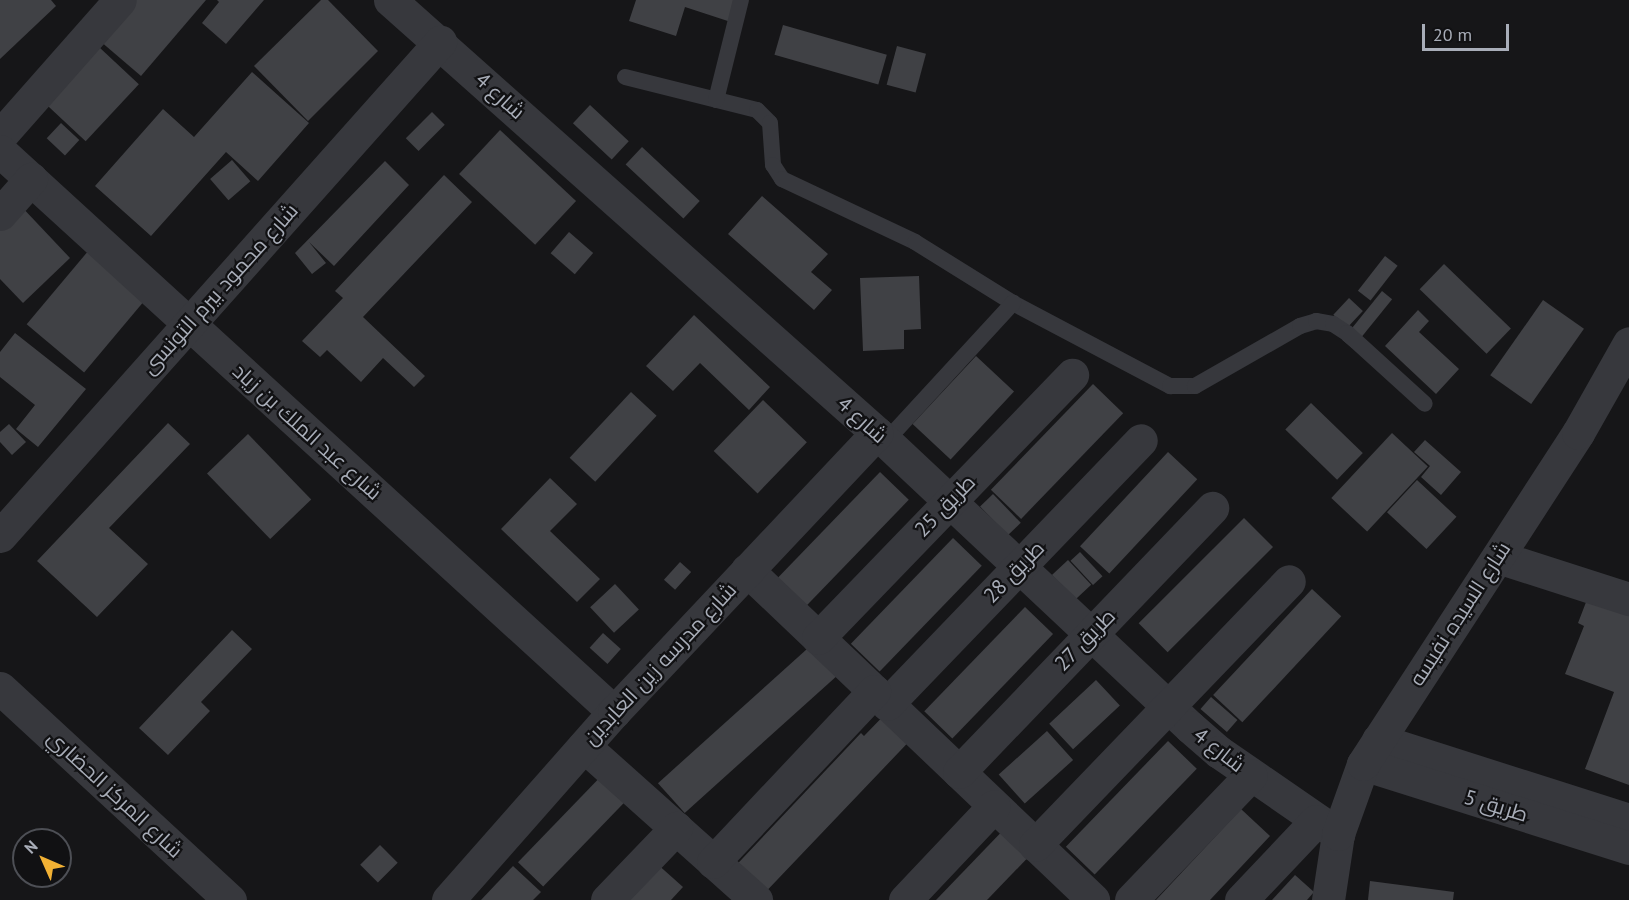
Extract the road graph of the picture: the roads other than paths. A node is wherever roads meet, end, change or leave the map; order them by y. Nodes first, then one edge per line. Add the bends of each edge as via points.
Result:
1 (120, 0) edge
2 (390, 0) edge
3 (741, 0) edge
4 (440, 42) junction
5 (625, 77) dead end
6 (716, 100) junction
7 (0, 136) edge
8 (0, 151) edge
9 (31, 179) junction
10 (0, 214) edge
11 (1013, 303) junction
12 (189, 324) junction
13 (1625, 357) edge
14 (1072, 375) dead end
15 (1425, 404) dead end
16 (881, 437) junction
17 (1141, 440) dead end
18 (950, 501) junction
19 (1212, 508) dead end
20 (0, 536) edge
21 (1498, 557) junction
22 (1019, 567) junction
23 (747, 570) junction
24 (1289, 581) dead end
25 (1629, 599) edge
26 (1091, 634) junction
27 (818, 638) junction
28 (0, 688) edge
29 (880, 698) junction
30 (1168, 707) junction
31 (614, 712) junction
32 (584, 746) junction
33 (1371, 752) junction
34 (959, 772) junction
35 (1251, 775) junction
36 (994, 806) junction
37 (1629, 820) edge
38 (676, 828) junction
39 (1327, 828) junction
40 (1035, 845) junction
41 (1629, 848) edge
42 (713, 862) junction
43 (748, 898) edge
44 (230, 900) edge
45 (448, 900) edge
46 (607, 900) edge
47 (905, 900) edge
48 (1093, 900) edge
49 (1131, 900) edge
50 (1241, 900) edge
51 (1328, 900) edge

1 - 7 street
2 - 4 street, شارع 4
3 - 6 lane
4 - 12 street, شارع محمود بيرم التونسى
4 - 16 street, شارع 4
5 - 6 lane
6 - 11 lane via 765,116 770,123 773,165 782,179 915,242
8 - 9 street, شارع عبد الملك بن زياد
9 - 10 street
9 - 12 street, شارع عبد الملك بن زياد
11 - 15 lane via 1170,386 1195,386 1300,326 1316,321 1333,324
11 - 16 lane
12 - 20 street, شارع محمود بيرم التونسى
12 - 31 street, شارع عبد الملك بن زياد
13 - 21 street, شارع السيده نفيسه
14 - 18 street, طريق 25
16 - 18 street, شارع 4
16 - 23 street, شارع مدرسه زين العابدين
17 - 22 street, طريق 28
18 - 22 street, شارع 4
18 - 27 street, طريق 25
19 - 26 street, طريق 27
21 - 25 street
21 - 33 street, شارع السيده نفيسه
22 - 26 street, شارع 4
22 - 29 street, طريق 28
23 - 27 street
23 - 31 street, شارع مدرسه زين العابدين
24 - 30 street
26 - 30 street, شارع 4
26 - 34 street, طريق 27
27 - 29 street
28 - 44 street, شارع المركز الحضاري
29 - 34 street
29 - 42 street, طريق 28
30 - 35 street, شارع 4
30 - 40 street
31 - 32 street, شارع مدرسه زين العابدين
32 - 38 street
32 - 45 street, شارع مدرسه زين العابدين
33 - 37 street, طريق 5
33 - 39 street, شارع السيده نفيسه
33 - 41 street, طريق 5
34 - 36 street
35 - 39 street, شارع 4
35 - 49 street
36 - 40 street
36 - 47 street
38 - 42 street
38 - 46 street
39 - 50 street
39 - 51 street, شارع السيده نفيسه
40 - 48 street
42 - 43 street

